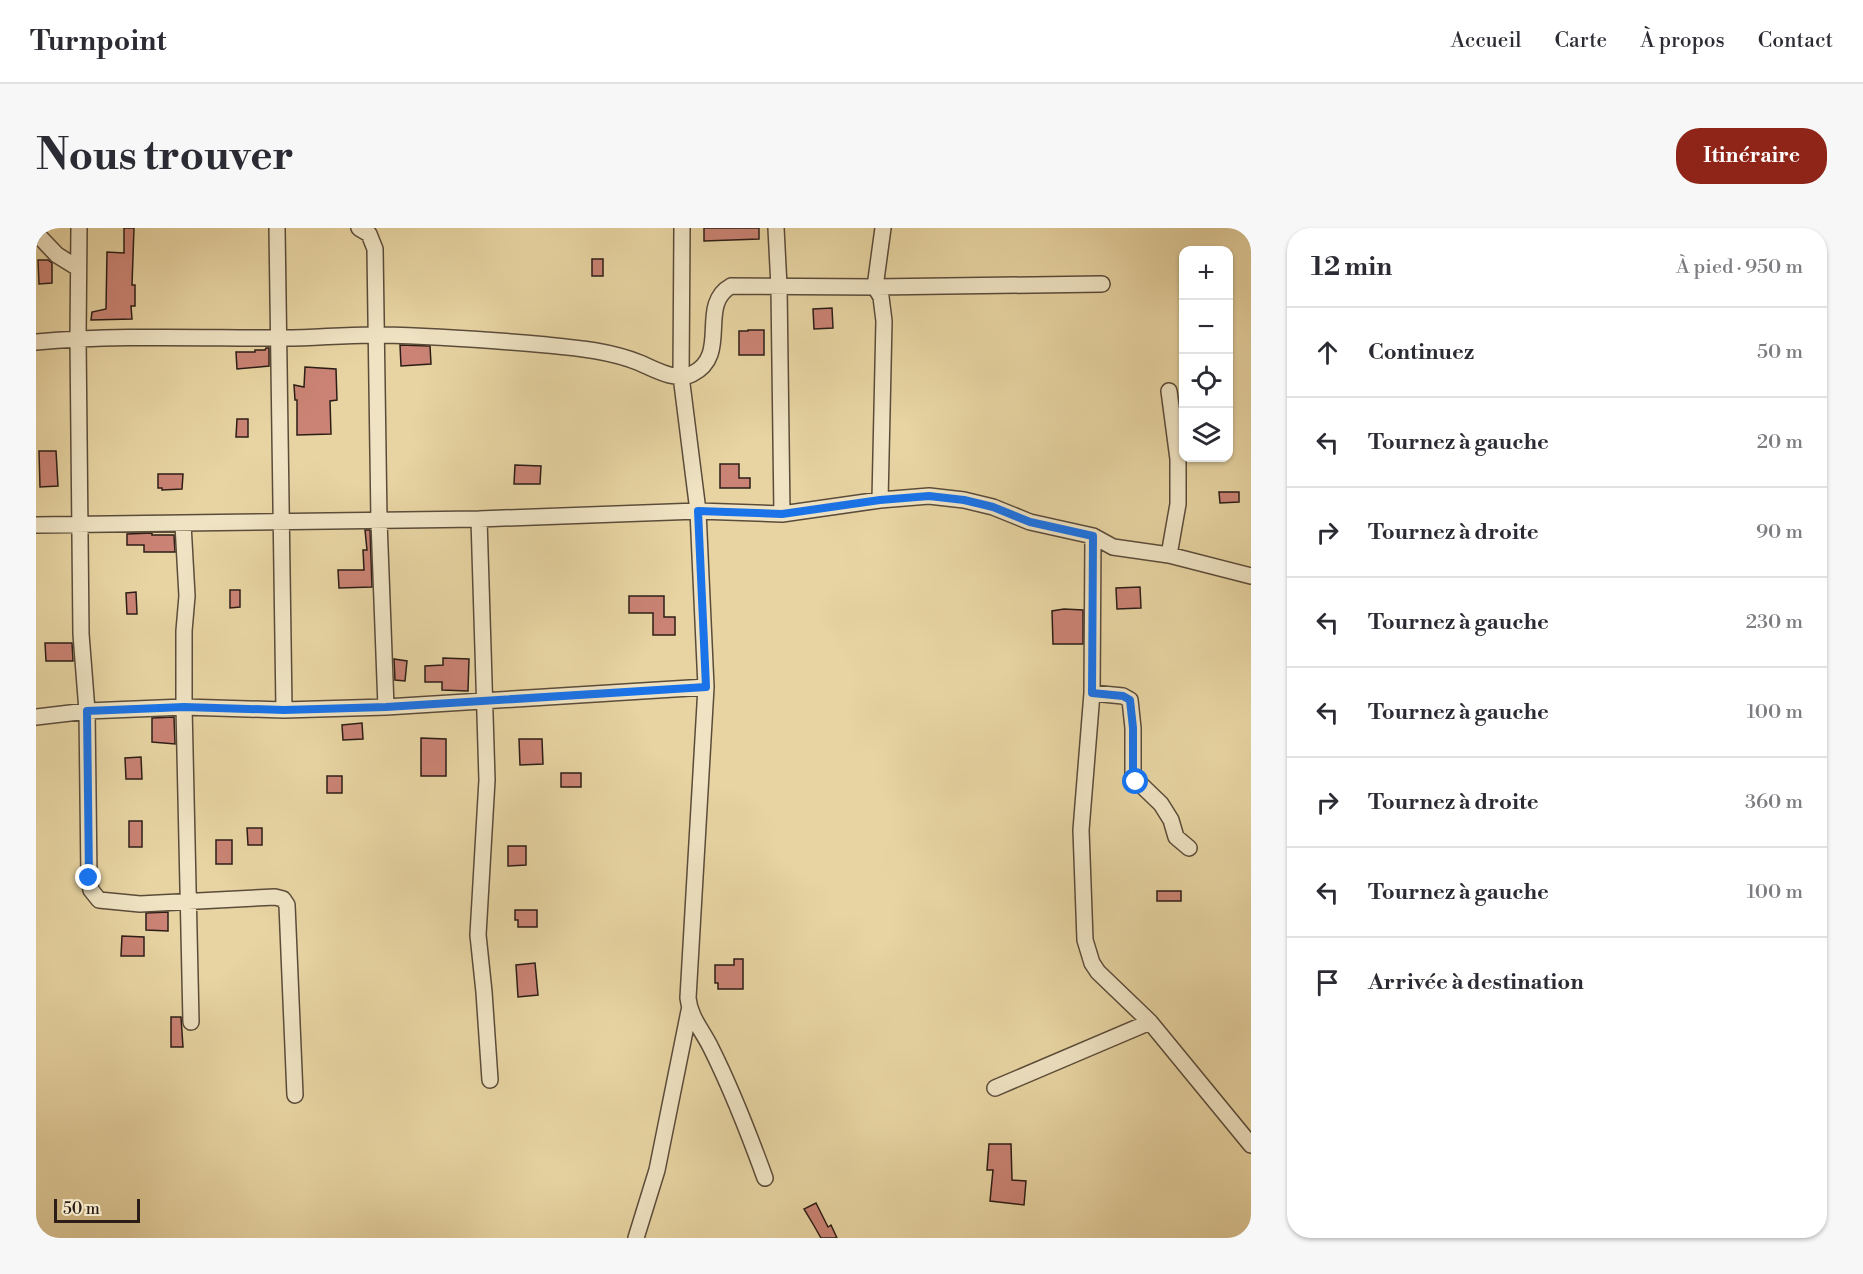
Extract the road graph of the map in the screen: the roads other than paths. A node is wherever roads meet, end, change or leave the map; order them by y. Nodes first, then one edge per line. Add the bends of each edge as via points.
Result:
1 (79, 228) edge
2 (277, 228) edge
3 (359, 228) edge
4 (682, 228) edge
5 (776, 228) edge
6 (884, 228) edge
7 (36, 233) edge
8 (78, 268) junction
9 (1102, 284) dead end
10 (779, 287) junction
11 (875, 287) junction
12 (378, 335) junction
13 (78, 338) junction
14 (279, 338) junction
15 (36, 342) edge
16 (681, 376) junction
17 (1169, 391) dead end
18 (880, 500) junction
19 (698, 511) junction
20 (782, 514) junction
21 (479, 519) junction
22 (379, 521) junction
23 (282, 522) junction
24 (80, 524) junction
25 (183, 524) junction
26 (36, 525) edge
27 (1093, 536) junction
28 (1169, 555) junction
29 (1251, 576) edge
30 (706, 687) junction
31 (1092, 693) junction
32 (484, 701) junction
33 (184, 707) junction
34 (386, 707) junction
35 (284, 710) junction
36 (87, 711) junction
37 (36, 717) edge
38 (1189, 848) dead end
39 (189, 900) junction
40 (689, 1011) junction
41 (191, 1022) dead end
42 (1150, 1022) junction
43 (490, 1080) dead end
44 (996, 1088) dead end
45 (295, 1095) dead end
46 (1251, 1145) edge
47 (765, 1178) dead end
48 (636, 1238) edge

1 - 8 street
2 - 14 street
3 - 12 street via 369,234 375,249
4 - 16 street
5 - 10 street
6 - 11 street
7 - 8 street via 57,255
8 - 13 street
9 - 11 street
10 - 11 street
10 - 16 street via 731,286 721,292 715,305 712,351 703,366
10 - 20 street
11 - 18 street via 881,297 884,321
12 - 14 street
12 - 16 street via 577,348
12 - 22 street
13 - 14 street
13 - 15 street
13 - 24 street
14 - 23 street
16 - 19 street
17 - 28 street via 1178,459 1178,504
18 - 20 street
18 - 27 street via 929,496 964,500 1030,522
19 - 20 street
19 - 21 street
19 - 30 street
21 - 22 street
21 - 32 street
22 - 23 street
22 - 34 street
23 - 25 street
23 - 35 street
24 - 25 street
24 - 26 street
24 - 36 street via 81,634
25 - 33 street via 188,596
27 - 28 street via 1113,547
27 - 31 street
28 - 29 street
30 - 32 street
30 - 40 street
31 - 38 street via 1130,700 1133,777 1161,804 1176,837
31 - 42 street via 1081,830 1085,940 1098,972
32 - 34 street
32 - 43 street via 487,780 478,935
33 - 35 street
33 - 36 street
33 - 39 street
34 - 35 street
36 - 37 street
36 - 39 street via 92,890 99,900 107,901 140,904
39 - 41 street
39 - 45 street via 274,897 288,905
40 - 47 street via 711,1047
40 - 48 street via 657,1170
42 - 44 street
42 - 46 street

